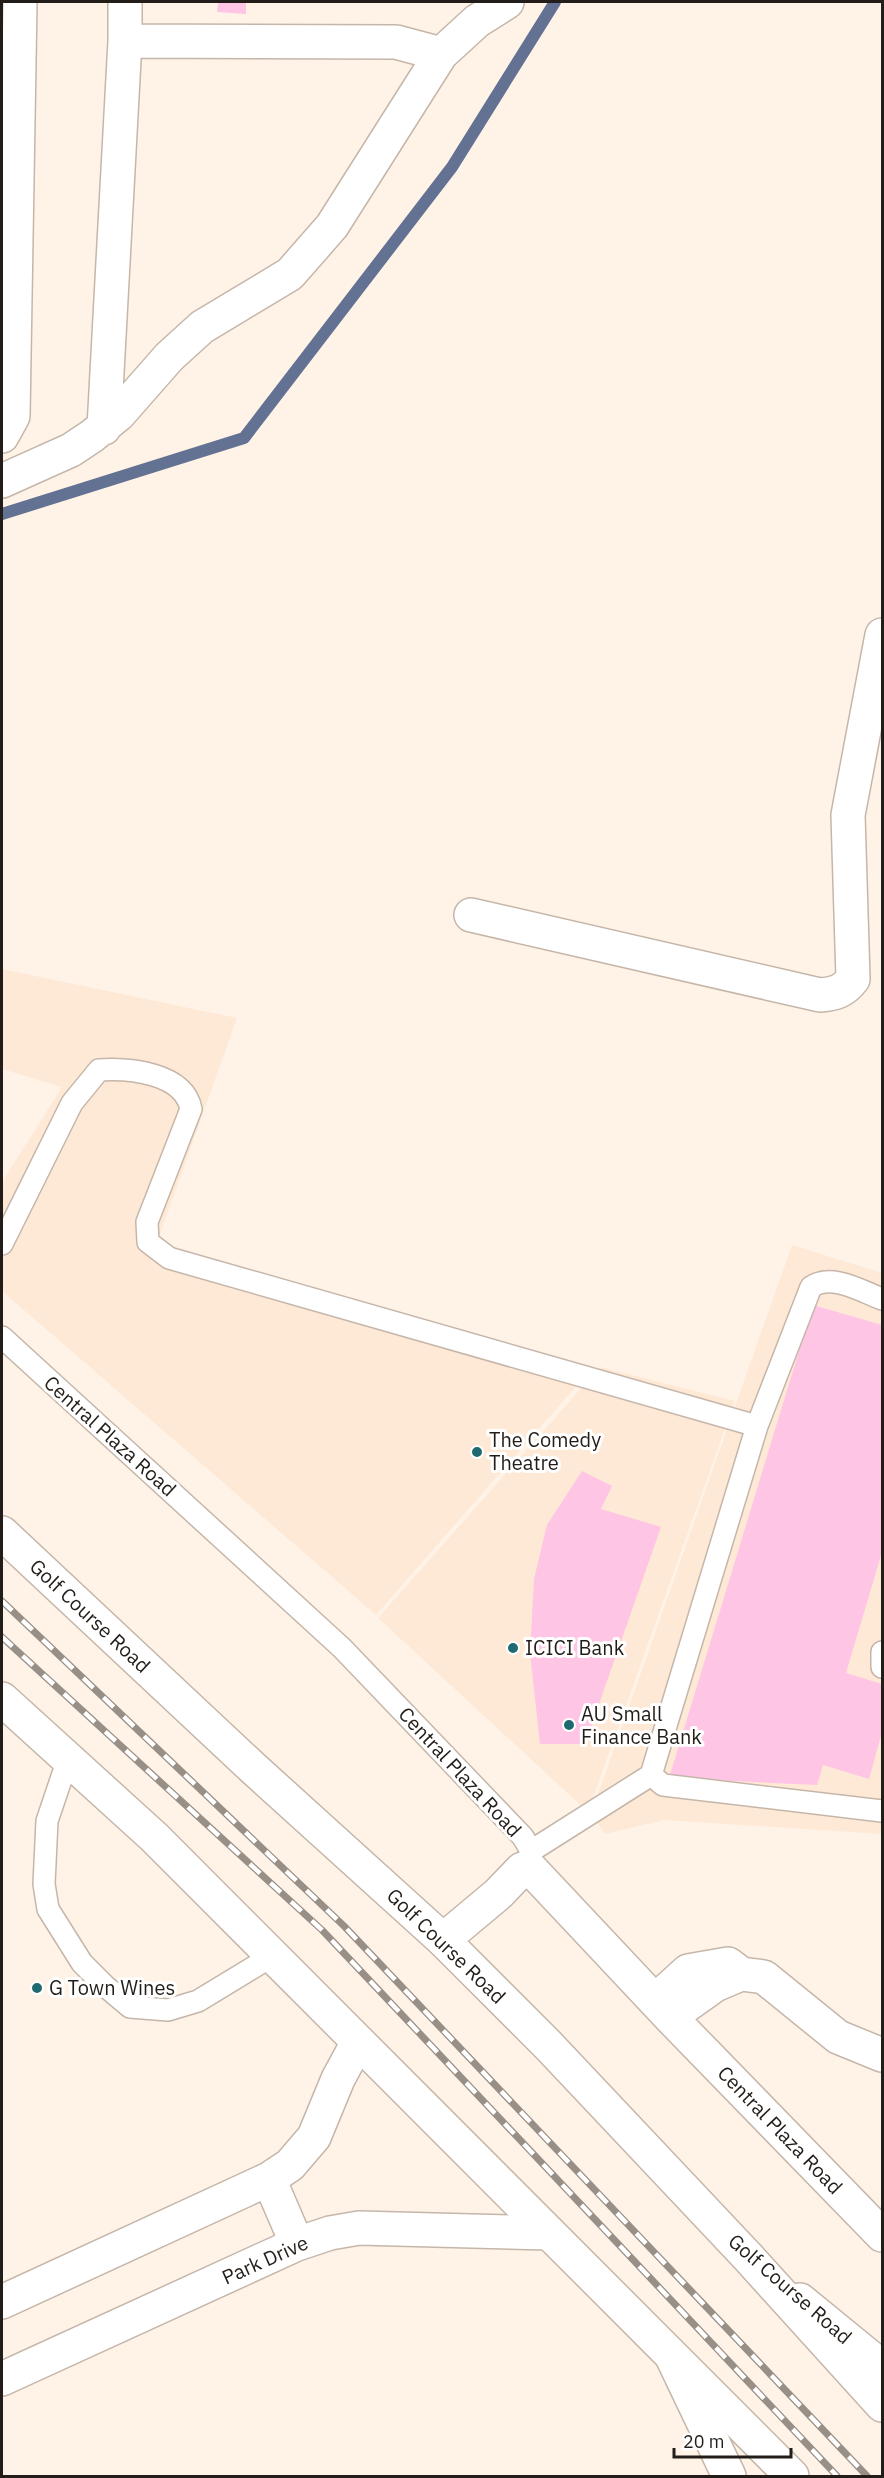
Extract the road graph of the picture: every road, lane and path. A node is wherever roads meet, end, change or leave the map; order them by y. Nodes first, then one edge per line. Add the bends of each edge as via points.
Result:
1 (20, 2) edge
2 (125, 2) edge
3 (507, 2) edge
4 (125, 41) junction
5 (441, 54) junction
6 (104, 428) junction
7 (2, 436) edge
8 (2, 481) edge
9 (882, 635) edge
10 (471, 915) dead end
11 (2, 1244) edge
12 (882, 1299) edge
13 (2, 1337) edge
14 (757, 1426) junction
15 (2, 1533) edge
16 (882, 1652) edge
17 (882, 1667) edge
18 (2, 1699) edge
19 (68, 1759) junction
20 (651, 1775) junction
21 (882, 1811) edge
22 (530, 1859) junction
23 (443, 1940) junction
24 (273, 1956) junction
25 (662, 2009) junction
26 (358, 2042) junction
27 (882, 2055) edge
28 (269, 2179) junction
29 (549, 2233) junction
30 (882, 2235) edge
31 (297, 2244) junction
32 (748, 2257) junction
33 (2, 2302) edge
34 (672, 2356) junction
35 (882, 2367) edge
36 (2, 2379) edge
37 (882, 2405) edge
38 (729, 2476) edge
39 (792, 2476) edge

1 - 7 street via 13,416
2 - 4 street
3 - 5 street via 477,21
4 - 5 street via 396,42
4 - 6 street
5 - 6 street via 332,226 290,274 202,327
6 - 8 street via 71,450
9 - 10 street via 848,815 853,979 846,989 820,995
11 - 14 lane via 72,1103 99,1070 124,1068 180,1087 191,1109 146,1232 148,1242 169,1258
12 - 14 lane via 832,1281 819,1281 811,1287
13 - 22 lane, Central Plaza Road via 342,1648 522,1837
14 - 20 lane
15 - 23 street, Golf Course Road
16 - 17 lane
18 - 19 street
19 - 24 street via 154,1837
19 - 24 lane via 47,1821 44,1884 48,1909 82,1963 105,1986 130,2007 168,2010 198,2001
20 - 21 lane via 663,1785
20 - 22 lane
22 - 23 street via 498,1894
22 - 25 street, Central Plaza Road
23 - 32 street, Golf Course Road
24 - 26 street
25 - 27 street via 688,1971 728,1964 741,1974 764,1977 838,2037
25 - 30 street, Central Plaza Road
26 - 28 street via 314,2137 290,2165
26 - 29 street
28 - 31 street
28 - 33 street
29 - 31 street, Park Drive via 359,2228
29 - 34 street
31 - 36 street, Park Drive
32 - 35 street, Golf Course Road
32 - 37 street
34 - 38 street
34 - 39 street

